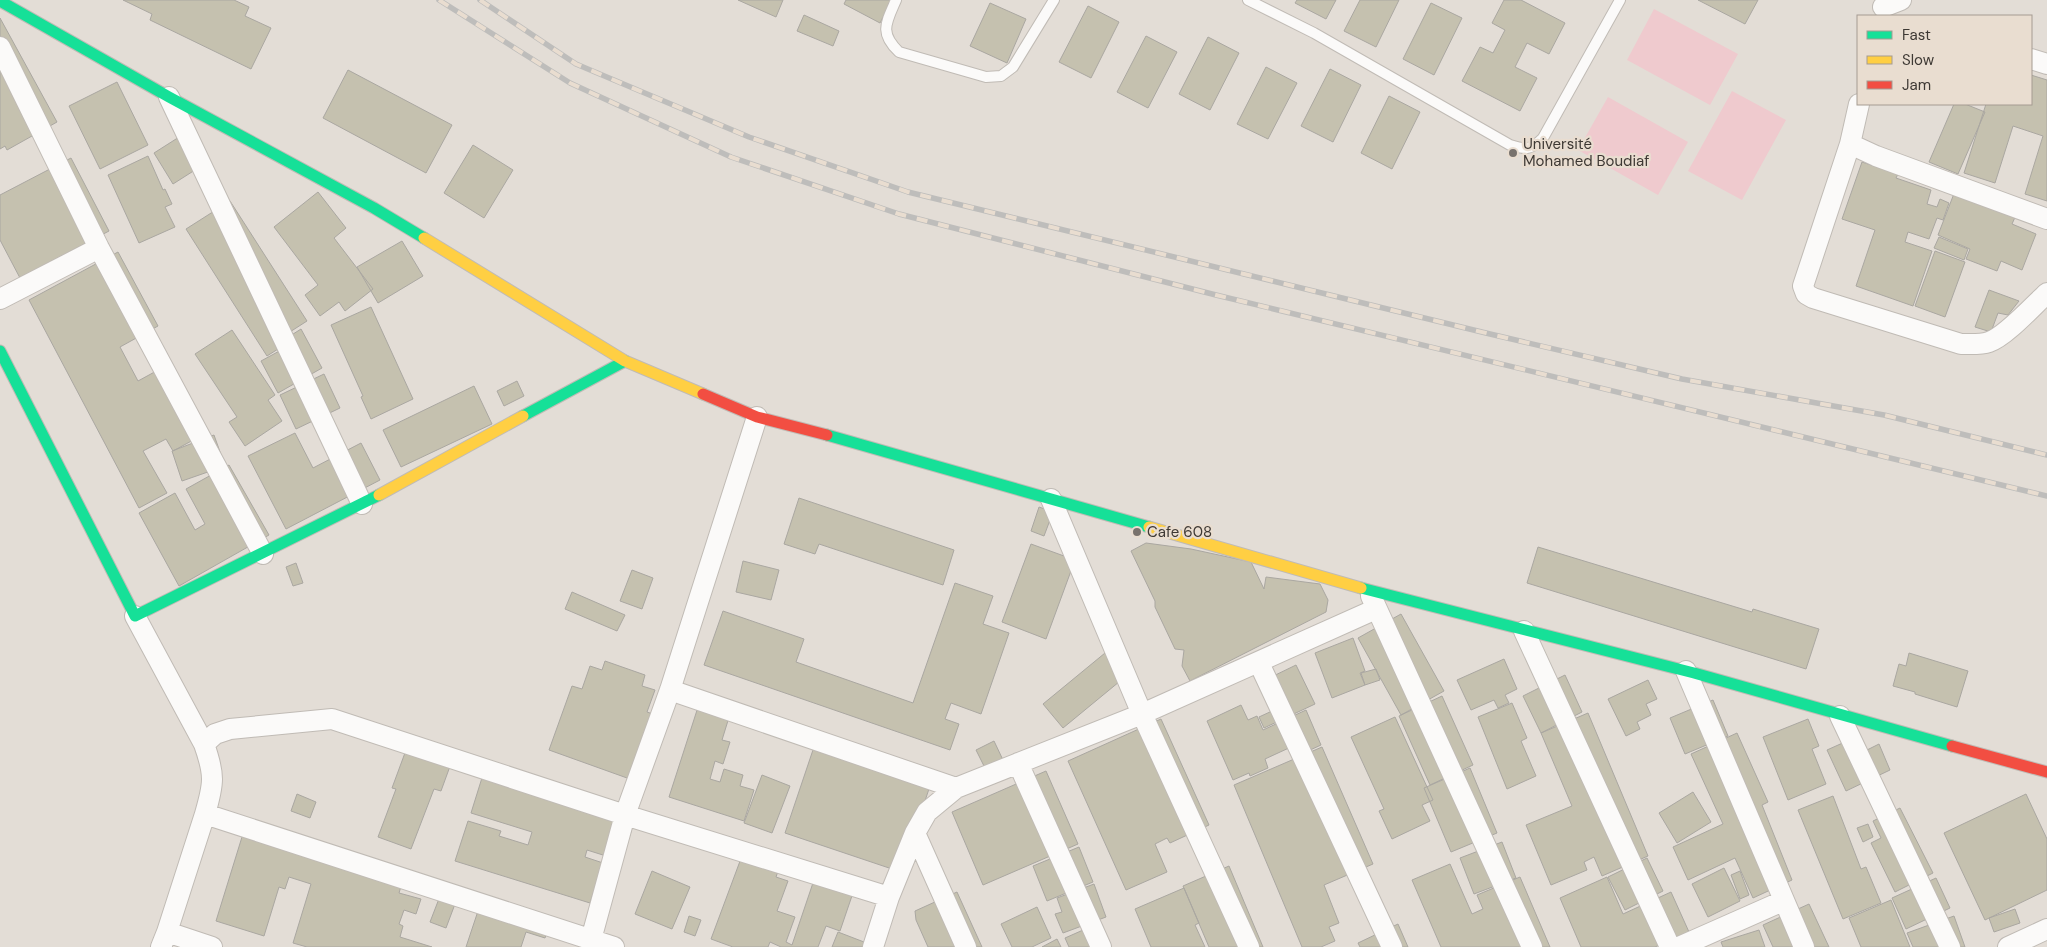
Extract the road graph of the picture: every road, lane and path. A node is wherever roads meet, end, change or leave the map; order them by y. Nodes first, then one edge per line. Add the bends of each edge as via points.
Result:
1 (896, 0) edge
2 (1054, 0) edge
3 (1248, 0) edge
4 (1620, 0) edge
5 (0, 1) edge
6 (0, 47) edge
7 (2047, 47) edge
8 (2032, 52) edge
9 (2032, 59) edge
10 (2047, 64) edge
11 (169, 97) junction
12 (1864, 106) edge
13 (1850, 144) junction
14 (2047, 218) edge
15 (99, 248) junction
16 (2047, 293) edge
17 (0, 299) edge
18 (0, 351) edge
19 (625, 361) junction
20 (757, 417) junction
21 (1050, 499) junction
22 (362, 504) junction
23 (263, 554) junction
24 (1368, 590) junction
25 (1376, 609) junction
26 (135, 616) junction
27 (1524, 631) junction
28 (1259, 663) junction
29 (1686, 671) junction
30 (670, 690) junction
31 (1142, 714) junction
32 (1840, 716) junction
33 (204, 744) junction
34 (1018, 763) junction
35 (2047, 772) edge
36 (956, 788) junction
37 (206, 814) junction
38 (625, 815) junction
39 (915, 833) junction
40 (889, 897) junction
41 (1783, 901) junction
42 (2047, 929) edge
43 (164, 940) edge
44 (590, 943) edge
45 (212, 947) edge
46 (614, 947) edge
47 (873, 947) edge
48 (966, 947) edge
49 (1101, 947) edge
50 (1249, 947) edge
51 (1392, 947) edge
52 (1532, 947) edge
53 (1670, 947) edge
54 (1679, 947) edge
55 (1804, 947) edge
56 (1950, 947) edge
57 (2008, 947) edge

1 - 2 lane via 885,31 889,43 899,52 986,77 1000,76 1013,67
3 - 4 lane via 1314,33 1510,145 1523,149 1534,147 1543,138
5 - 11 street
6 - 15 street
7 - 8 street
9 - 10 street
11 - 19 street via 374,208
11 - 22 street
12 - 13 street
13 - 14 street
13 - 16 street via 1802,286 1806,294 1961,344 1978,345 1991,342 2005,332
15 - 17 street
15 - 23 street
18 - 26 street
19 - 20 street
19 - 22 street
20 - 21 street
20 - 30 street
21 - 24 street
21 - 31 street
22 - 23 street
23 - 26 street
24 - 25 street
24 - 27 street
25 - 28 street
25 - 52 street
26 - 33 street
27 - 29 street
27 - 53 street
28 - 31 street
28 - 51 street
29 - 32 street
29 - 41 street
30 - 36 street
30 - 38 street
31 - 34 street
31 - 50 street
32 - 35 street
32 - 56 street
33 - 37 street via 212,766 213,784
33 - 38 street via 215,734 230,728 332,719
34 - 36 street
34 - 49 street
36 - 39 street via 927,812
37 - 43 street
37 - 44 street
38 - 40 street
38 - 44 street
39 - 40 street
39 - 48 street
40 - 47 street
41 - 54 street
41 - 55 street
42 - 57 street
43 - 45 street
44 - 46 street

